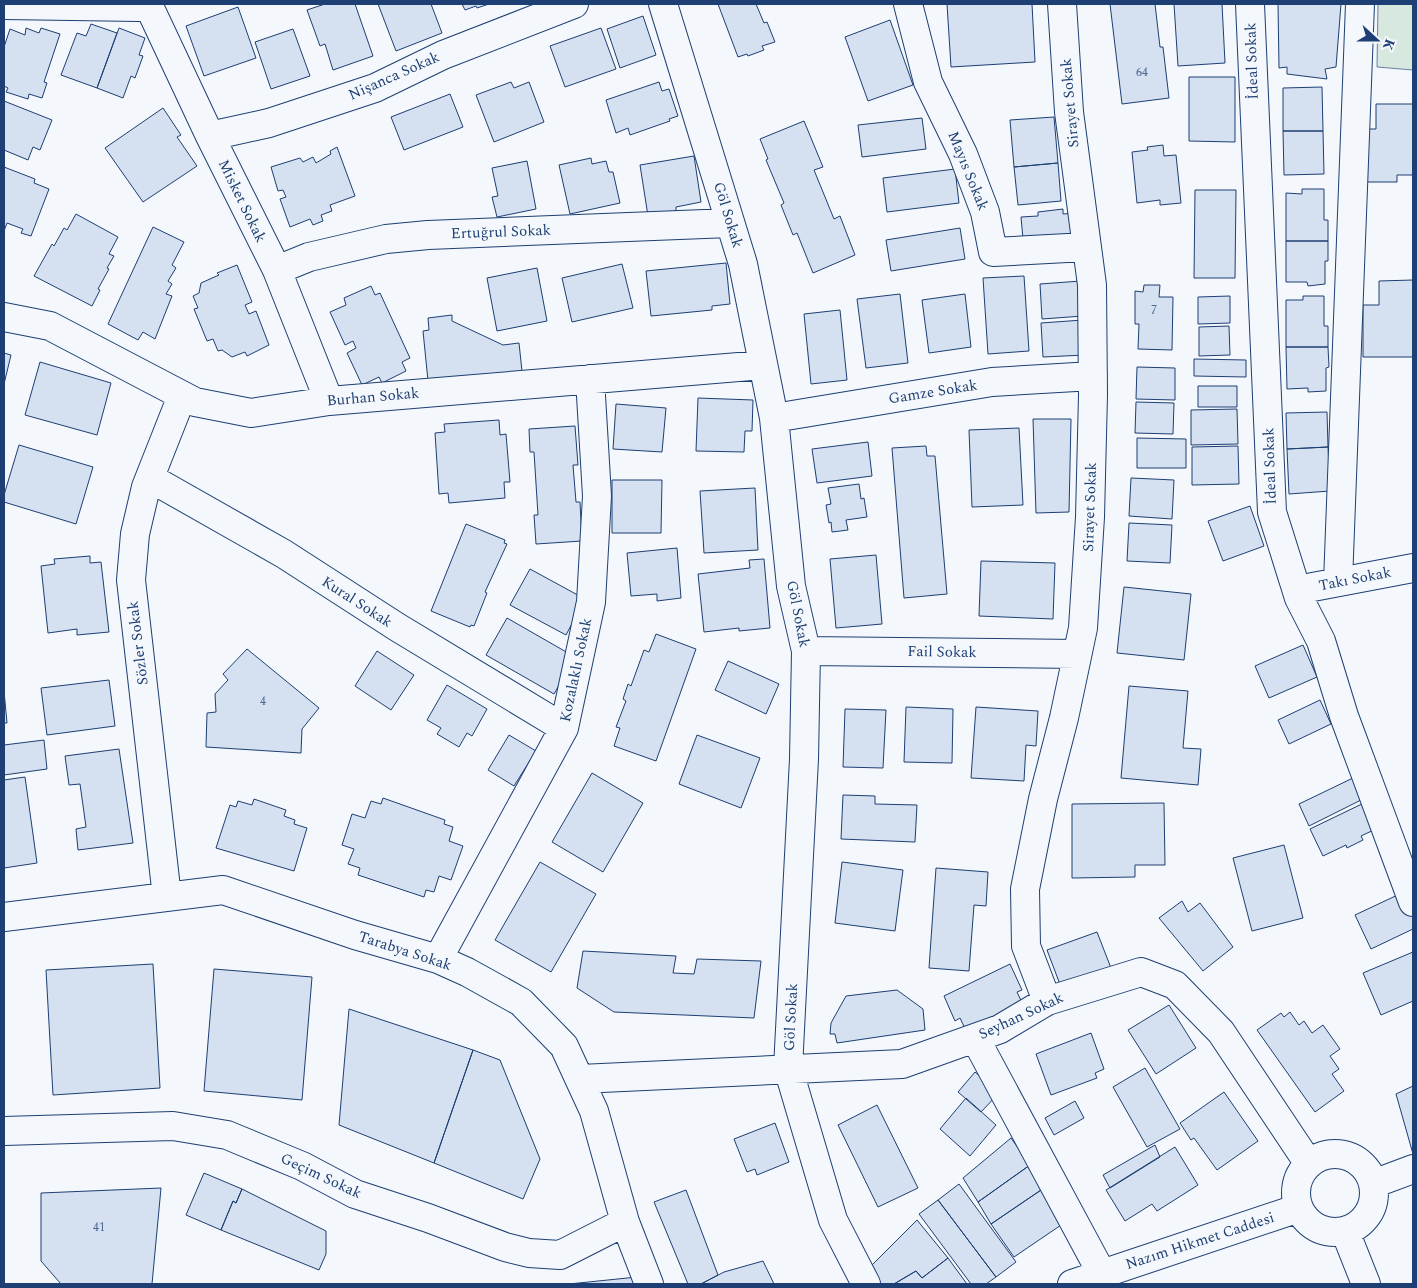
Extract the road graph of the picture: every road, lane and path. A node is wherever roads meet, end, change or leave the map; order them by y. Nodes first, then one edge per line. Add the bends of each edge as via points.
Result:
1 (148, 4) edge
2 (574, 4) edge
3 (663, 4) edge
4 (908, 4) edge
5 (1062, 4) edge
6 (1250, 4) edge
7 (1360, 4) edge
8 (4, 5) edge
9 (210, 136) junction
10 (730, 222) junction
11 (1086, 247) junction
12 (277, 270) junction
13 (4, 316) edge
14 (763, 365) junction
15 (1093, 376) junction
16 (590, 379) junction
17 (182, 396) junction
18 (329, 401) junction
19 (774, 418) junction
20 (150, 478) junction
21 (1413, 568) edge
22 (1338, 582) junction
23 (1297, 590) junction
24 (806, 651) junction
25 (1077, 654) junction
26 (564, 728) junction
27 (167, 897) junction
28 (1413, 902) edge
29 (4, 917) edge
30 (438, 959) junction
31 (1047, 1001) junction
32 (975, 1038) junction
33 (788, 1068) junction
34 (580, 1079) junction
35 (4, 1131) edge
36 (1309, 1164) junction
37 (1413, 1169) edge
38 (1373, 1184) junction
39 (1299, 1208) junction
40 (625, 1222) junction
41 (1345, 1231) junction
42 (1102, 1274) junction
43 (649, 1284) edge
44 (866, 1284) edge
45 (1072, 1284) edge
46 (1366, 1284) edge

1 - 8 street via 138,7
1 - 9 street, Misket Sokak
2 - 9 street, Nişanca Sokak via 443,54 375,88 269,123
3 - 10 street, Göl Sokak
4 - 11 street, Mayıs Sokak via 928,82 964,154 985,212 993,252
5 - 11 street, Sirayet Sokak via 1068,112
6 - 23 street, İdeal Sokak via 1272,512
7 - 22 street
9 - 12 street, Misket Sokak
10 - 12 street, Ertuğrul Sokak via 394,238 309,257
10 - 14 street, Göl Sokak via 743,264
11 - 15 street, Sirayet Sokak via 1092,285
12 - 18 street, Misket Sokak
13 - 17 street, Burhan Sokak via 50,326
14 - 16 street, Burhan Sokak
14 - 19 street, Göl Sokak
15 - 19 street, Gamze Sokak via 992,382
15 - 25 street, Sirayet Sokak via 1090,517 1083,628
16 - 18 street, Burhan Sokak
16 - 26 street, Kozalaklı Sokak via 597,496 591,602
17 - 18 street, Burhan Sokak via 195,402 251,412
17 - 20 street, Sözler Sokak
19 - 24 street, Göl Sokak via 791,586
20 - 26 street, Kural Sokak via 284,554
20 - 27 street, Sözler Sokak via 135,534 131,580
21 - 22 street, Takı Sokak
22 - 23 street, Takı Sokak
23 - 28 street, İdeal Sokak via 1321,641 1344,716
24 - 25 street, Fail Sokak
24 - 33 street, Göl Sokak via 804,759
25 - 31 street, Sirayet Sokak via 1024,889 1026,946
26 - 30 street, Kozalaklı Sokak
27 - 29 street, Tarabya Sokak
27 - 30 street, Tarabya Sokak via 223,890 355,935
30 - 34 street, Tarabya Sokak via 521,1002 564,1046
31 - 32 street, Seyhan Sokak via 1000,1029
31 - 36 street, Seyhan Sokak via 1141,972 1175,985 1221,1032
32 - 33 street, Seyhan Sokak via 902,1064
32 - 42 street
33 - 34 street, Seyhan Sokak
33 - 44 street, Göl Sokak via 833,1220
34 - 40 street, Tarabya Sokak via 594,1111
35 - 40 street, Geçim Sokak via 173,1126 227,1135 302,1166 355,1194 529,1254 560,1255
36 - 38 street via 1318,1158 1341,1154 1366,1168
36 - 39 street via 1298,1183
37 - 38 street
38 - 41 street via 1373,1202 1366,1218
39 - 41 street via 1316,1227 1333,1232
39 - 42 street, Nazım Hikmet Caddesi
40 - 43 street, Tarabya Sokak
41 - 46 street
42 - 45 street, Nazım Hikmet Caddesi

